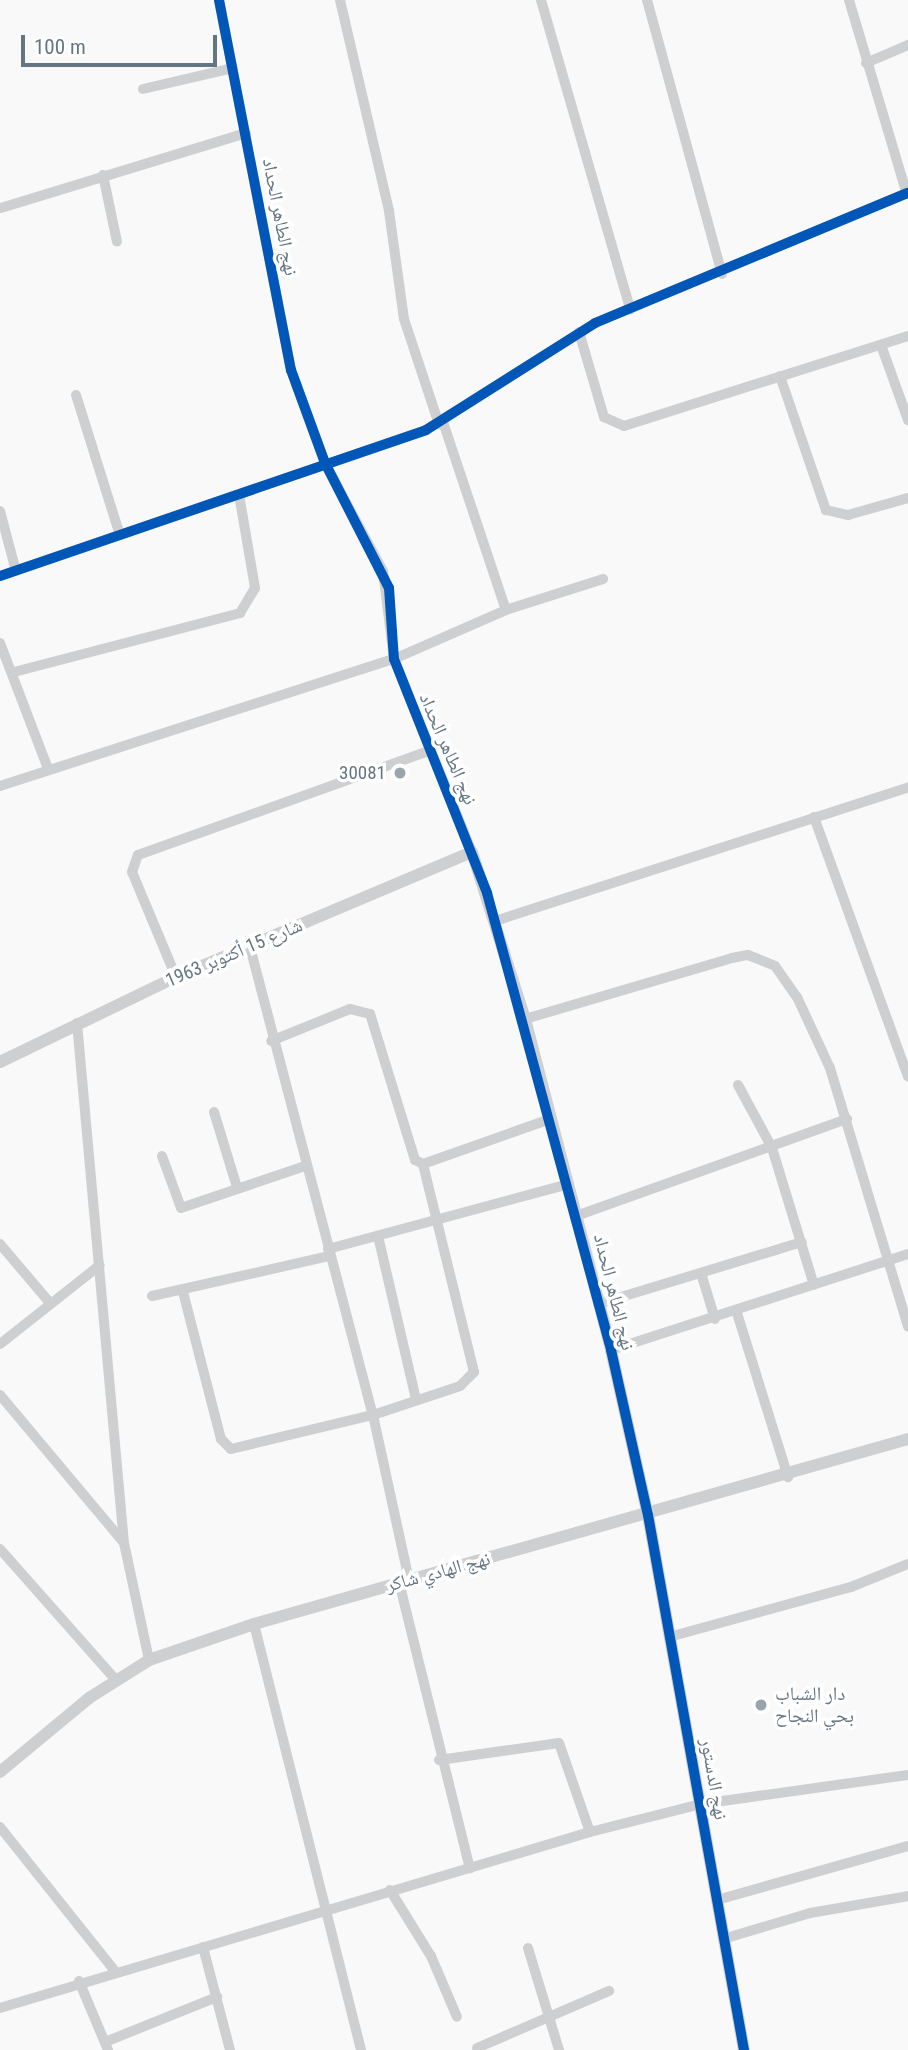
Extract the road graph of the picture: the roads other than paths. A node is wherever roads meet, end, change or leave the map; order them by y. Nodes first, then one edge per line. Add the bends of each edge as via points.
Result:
1 (219, 0) edge
2 (340, 0) edge
3 (541, 0) edge
4 (647, 0) edge
5 (849, 0) edge
6 (908, 45) edge
7 (866, 63) junction
8 (233, 68) junction
9 (143, 89) dead end
10 (246, 134) junction
11 (103, 175) junction
12 (908, 193) edge
13 (1, 208) edge
14 (117, 242) dead end
15 (722, 274) junction
16 (630, 309) junction
17 (579, 332) junction
18 (908, 336) edge
19 (881, 345) junction
20 (780, 376) junction
21 (76, 395) dead end
22 (908, 420) edge
23 (441, 423) junction
24 (325, 463) junction
25 (239, 494) junction
26 (908, 498) edge
27 (0, 511) edge
28 (120, 535) junction
29 (16, 571) junction
30 (0, 576) edge
31 (603, 579) dead end
32 (506, 610) junction
33 (0, 643) edge
34 (394, 659) junction
35 (14, 672) junction
36 (428, 751) junction
37 (47, 766) junction
38 (0, 786) edge
39 (908, 789) edge
40 (814, 817) junction
41 (472, 852) junction
42 (495, 921) junction
43 (250, 947) junction
44 (176, 977) junction
45 (524, 1019) junction
46 (77, 1023) junction
47 (271, 1041) junction
48 (0, 1062) edge
49 (908, 1076) edge
50 (738, 1086) dead end
51 (215, 1112) dead end
52 (550, 1119) junction
53 (847, 1119) junction
54 (772, 1148) junction
55 (162, 1156) dead end
56 (423, 1164) junction
57 (305, 1166) junction
58 (566, 1185) junction
59 (237, 1187) junction
60 (576, 1216) junction
61 (435, 1219) junction
62 (378, 1236) junction
63 (802, 1242) junction
64 (0, 1244) edge
65 (329, 1253) junction
66 (908, 1254) edge
67 (886, 1261) junction
68 (100, 1265) junction
69 (701, 1273) junction
70 (814, 1285) junction
71 (183, 1292) junction
72 (152, 1296) dead end
73 (50, 1303) junction
74 (598, 1304) junction
75 (737, 1313) junction
76 (715, 1320) junction
77 (908, 1327) edge
78 (0, 1344) edge
79 (611, 1350) junction
80 (0, 1395) edge
81 (415, 1399) junction
82 (373, 1415) junction
83 (908, 1439) edge
84 (788, 1477) junction
85 (648, 1515) junction
86 (124, 1543) junction
87 (1, 1553) edge
88 (908, 1564) edge
89 (404, 1581) junction
90 (254, 1624) junction
91 (669, 1637) junction
92 (149, 1660) junction
93 (115, 1679) junction
94 (439, 1760) junction
95 (0, 1772) edge
96 (908, 1775) edge
97 (701, 1804) junction
98 (0, 1827) edge
99 (590, 1832) junction
100 (908, 1846) edge
101 (470, 1868) junction
102 (390, 1890) junction
103 (908, 1896) edge
104 (717, 1900) junction
105 (327, 1909) junction
106 (723, 1939) junction
107 (203, 1947) junction
108 (528, 1948) dead end
109 (115, 1971) junction
110 (79, 1982) junction
111 (608, 1991) dead end
112 (217, 1997) junction
113 (0, 2008) edge
114 (457, 2017) dead end
115 (547, 2017) junction
116 (106, 2046) edge
117 (477, 2048) dead end
118 (230, 2050) edge
119 (361, 2050) edge
120 (559, 2050) edge
121 (744, 2050) edge

1 - 8 street, نهج الطاهر الحداد
2 - 23 street via 389,211 404,319
3 - 16 street
4 - 15 street
5 - 7 street
6 - 7 street
7 - 12 street
8 - 9 street
8 - 10 street, نهج الطاهر الحداد
10 - 11 street
10 - 24 street, نهج الطاهر الحداد via 291,370
11 - 13 street
11 - 14 street
12 - 15 street
15 - 16 street
16 - 17 street
17 - 20 street via 604,417 616,426
17 - 23 street
18 - 19 street
19 - 20 street
19 - 22 street
20 - 26 street via 827,510 848,515
21 - 28 street
23 - 24 street
23 - 32 street
24 - 25 street
24 - 34 street, نهج الطاهر الحداد via 389,589
25 - 28 street
25 - 35 street via 255,588 240,613
27 - 29 street
28 - 29 street
29 - 30 street
31 - 32 street
32 - 34 street
33 - 35 street
34 - 36 street, نهج الطاهر الحداد
34 - 37 street
35 - 37 street
36 - 41 street, نهج الطاهر الحداد
36 - 44 street via 138,855 132,872
37 - 38 street
39 - 40 street
40 - 42 street
40 - 49 street
41 - 42 street, نهج الطاهر الحداد
41 - 43 street, شارع 15 أكتوبر 1963
42 - 45 street, نهج الطاهر الحداد
43 - 44 street, شارع 15 أكتوبر 1963
43 - 47 street
44 - 46 street, شارع 15 أكتوبر 1963
45 - 52 street, نهج الطاهر الحداد
45 - 53 street via 732,958 762,958 797,997
46 - 48 street, شارع 15 أكتوبر 1963
46 - 68 street
47 - 56 street via 350,1009 365,1010 415,1160
47 - 57 street
50 - 54 street
51 - 59 street
52 - 56 street
52 - 58 street, نهج الطاهر الحداد
53 - 54 street
53 - 67 street
54 - 60 street
54 - 63 street
55 - 59 street via 179,1208
56 - 61 street
57 - 59 street
57 - 65 street
58 - 60 street, نهج الطاهر الحداد
58 - 61 street
60 - 74 street, نهج الطاهر الحداد
61 - 62 street
61 - 81 street via 474,1372 460,1386
62 - 65 street
62 - 81 street
63 - 69 street
63 - 70 street
64 - 73 street
65 - 71 street
65 - 82 street
66 - 67 street
67 - 70 street
67 - 77 street
68 - 73 street
68 - 86 street
69 - 74 street
69 - 76 street
70 - 75 street
71 - 72 street
71 - 82 street via 227,1446 242,1448
73 - 78 street
74 - 79 street, نهج الطاهر الحداد
75 - 76 street
75 - 84 street
76 - 79 street
79 - 85 street, نهج الطاهر الحداد
80 - 86 street
81 - 82 street
82 - 89 street
83 - 84 street, نهج الهادي شاكر
84 - 85 street, نهج الهادي شاكر
85 - 89 street, نهج الهادي شاكر
85 - 91 street, نهج الدستور
86 - 92 street
87 - 93 street
88 - 91 street via 850,1587
89 - 90 street, نهج الهادي شاكر
89 - 94 street
90 - 92 street, نهج الهادي شاكر
90 - 105 street
91 - 97 street, نهج الدستور
92 - 93 street, نهج الهادي شاكر
93 - 95 street, نهج الهادي شاكر
94 - 99 street via 559,1743
94 - 101 street
96 - 97 street
97 - 99 street
97 - 104 street, نهج الدستور
98 - 109 street
99 - 101 street
100 - 104 street
101 - 102 street
102 - 105 street
102 - 114 street via 431,1956
103 - 106 street via 810,1913
104 - 106 street, نهج الدستور
105 - 107 street
105 - 119 street
106 - 121 street, نهج الدستور
107 - 109 street
107 - 112 street
108 - 115 street
109 - 110 street
110 - 113 street
110 - 116 street
111 - 115 street
112 - 116 street
112 - 118 street
115 - 117 street
115 - 120 street

